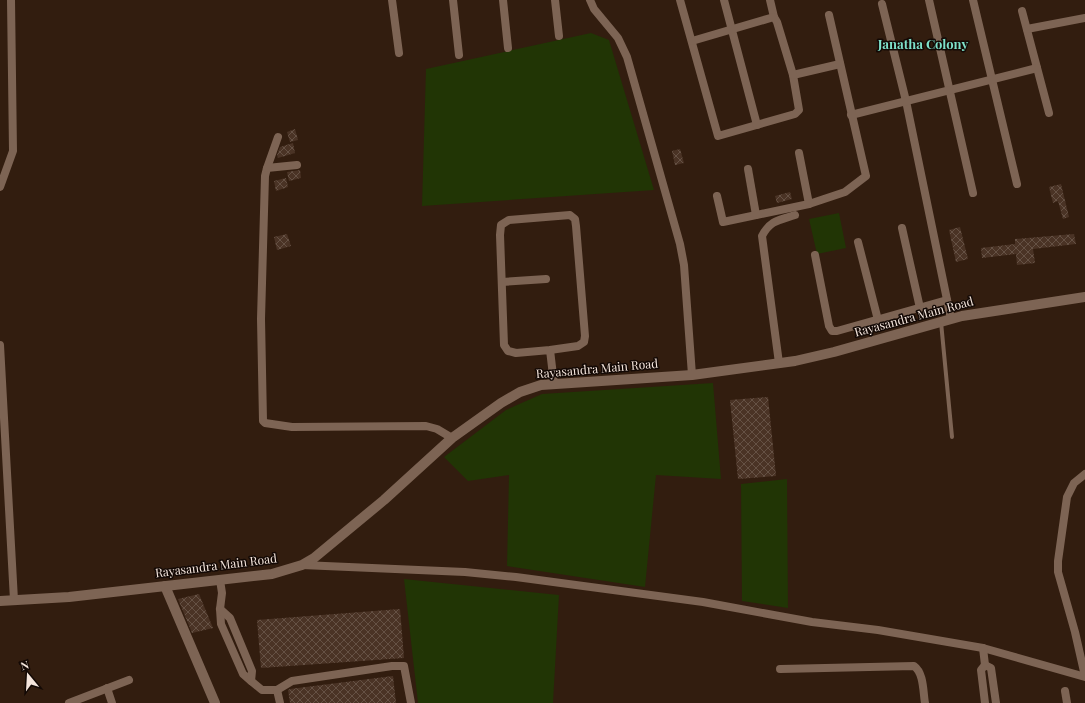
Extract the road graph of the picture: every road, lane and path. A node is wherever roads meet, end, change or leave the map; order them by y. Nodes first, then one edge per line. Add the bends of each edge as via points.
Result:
1 (11, 0) edge
2 (392, 0) edge
3 (453, 0) edge
4 (503, 0) edge
5 (555, 0) edge
6 (590, 0) edge
7 (680, 0) edge
8 (724, 0) edge
9 (770, 0) edge
10 (929, 0) edge
11 (973, 0) edge
12 (882, 4) dead end
13 (1022, 11) dead end
14 (829, 15) dead end
15 (774, 17) junction
16 (1085, 18) edge
17 (732, 29) junction
18 (1027, 29) junction
19 (560, 36) dead end
20 (692, 41) junction
21 (508, 48) dead end
22 (399, 53) dead end
23 (459, 55) dead end
24 (840, 64) junction
25 (1037, 68) junction
26 (793, 75) junction
27 (993, 80) junction
28 (950, 91) junction
29 (906, 102) junction
30 (1050, 113) dead end
31 (851, 115) junction
32 (757, 124) junction
33 (278, 137) dead end
34 (799, 153) dead end
35 (297, 165) dead end
36 (267, 168) junction
37 (748, 169) dead end
38 (1017, 184) dead end
39 (0, 187) edge
40 (973, 193) dead end
41 (717, 196) dead end
42 (808, 204) junction
43 (756, 215) junction
44 (796, 215) dead end
45 (902, 228) dead end
46 (858, 242) dead end
47 (815, 255) dead end
48 (546, 279) dead end
49 (502, 282) junction
50 (1085, 297) edge
51 (947, 300) junction
52 (920, 308) junction
53 (878, 320) junction
54 (946, 321) junction
55 (0, 345) edge
56 (550, 350) junction
57 (779, 364) junction
58 (692, 375) junction
59 (554, 384) junction
60 (952, 437) dead end
61 (452, 438) junction
62 (1085, 474) edge
63 (302, 565) junction
64 (220, 580) junction
65 (165, 586) junction
66 (14, 600) junction
67 (0, 601) edge
68 (984, 648) junction
69 (985, 665) junction
70 (780, 669) dead end
71 (1085, 677) edge
72 (129, 680) dead end
73 (107, 688) junction
74 (277, 690) junction
75 (1065, 691) dead end
76 (69, 703) edge
77 (112, 703) edge
78 (215, 703) edge
79 (280, 703) edge
80 (411, 703) edge
81 (925, 703) edge
82 (986, 703) edge
83 (996, 703) edge
84 (1067, 703) edge

1 - 39 street via 13,151
2 - 22 street
3 - 23 street
4 - 21 street
5 - 19 street
6 - 58 street via 594,9 618,38 627,57 676,229 684,265
7 - 20 street
8 - 17 street
9 - 15 street
10 - 28 street
11 - 27 street
12 - 29 street
13 - 18 street
14 - 24 street
15 - 17 street
15 - 26 street
16 - 18 street
17 - 20 street
17 - 32 street
18 - 25 street
20 - 32 street via 718,136
24 - 26 street
24 - 31 street
25 - 27 street
25 - 30 street
26 - 32 street via 799,110 796,114
27 - 28 street
27 - 38 street
28 - 29 street
28 - 40 street
29 - 31 street
29 - 51 street
31 - 42 street via 866,176 845,192
33 - 36 street
34 - 42 street
35 - 36 street
36 - 61 street via 264,187 261,319 263,421 292,427 426,426 438,429
37 - 43 street
41 - 43 street via 723,222
42 - 43 street
44 - 57 street via 768,225 762,236
45 - 52 street
46 - 53 street
47 - 53 street via 832,331
48 - 49 street
49 - 56 street via 504,345 508,351 516,353
49 - 56 street via 501,225 509,220 555,216 570,215 575,219 584,342 578,346
50 - 54 street, Rayasandra Main Road via 962,316
51 - 52 street
51 - 54 street
52 - 53 street
54 - 57 street, Rayasandra Main Road via 834,352
54 - 60 lane
55 - 66 street
56 - 59 street
57 - 58 street, Rayasandra Main Road
58 - 59 street, Rayasandra Main Road
59 - 61 street, Rayasandra Main Road via 541,385 520,392
61 - 63 street, Rayasandra Main Road via 384,500
62 - 71 street via 1074,483 1067,497 1058,561 1058,572
63 - 64 street, Rayasandra Main Road via 272,574
63 - 68 street via 465,572 516,577 704,602 812,622
64 - 65 street, Rayasandra Main Road
64 - 74 street via 221,624 243,674 262,690
65 - 66 street, Rayasandra Main Road via 69,597
65 - 78 street
66 - 67 street, Rayasandra Main Road
68 - 69 street
68 - 71 street
69 - 82 street via 980,670
69 - 83 street via 991,668
70 - 81 street via 914,666 920,674
72 - 73 street
73 - 76 street
73 - 77 street
74 - 79 street
74 - 80 street via 292,681 404,666
75 - 84 street

